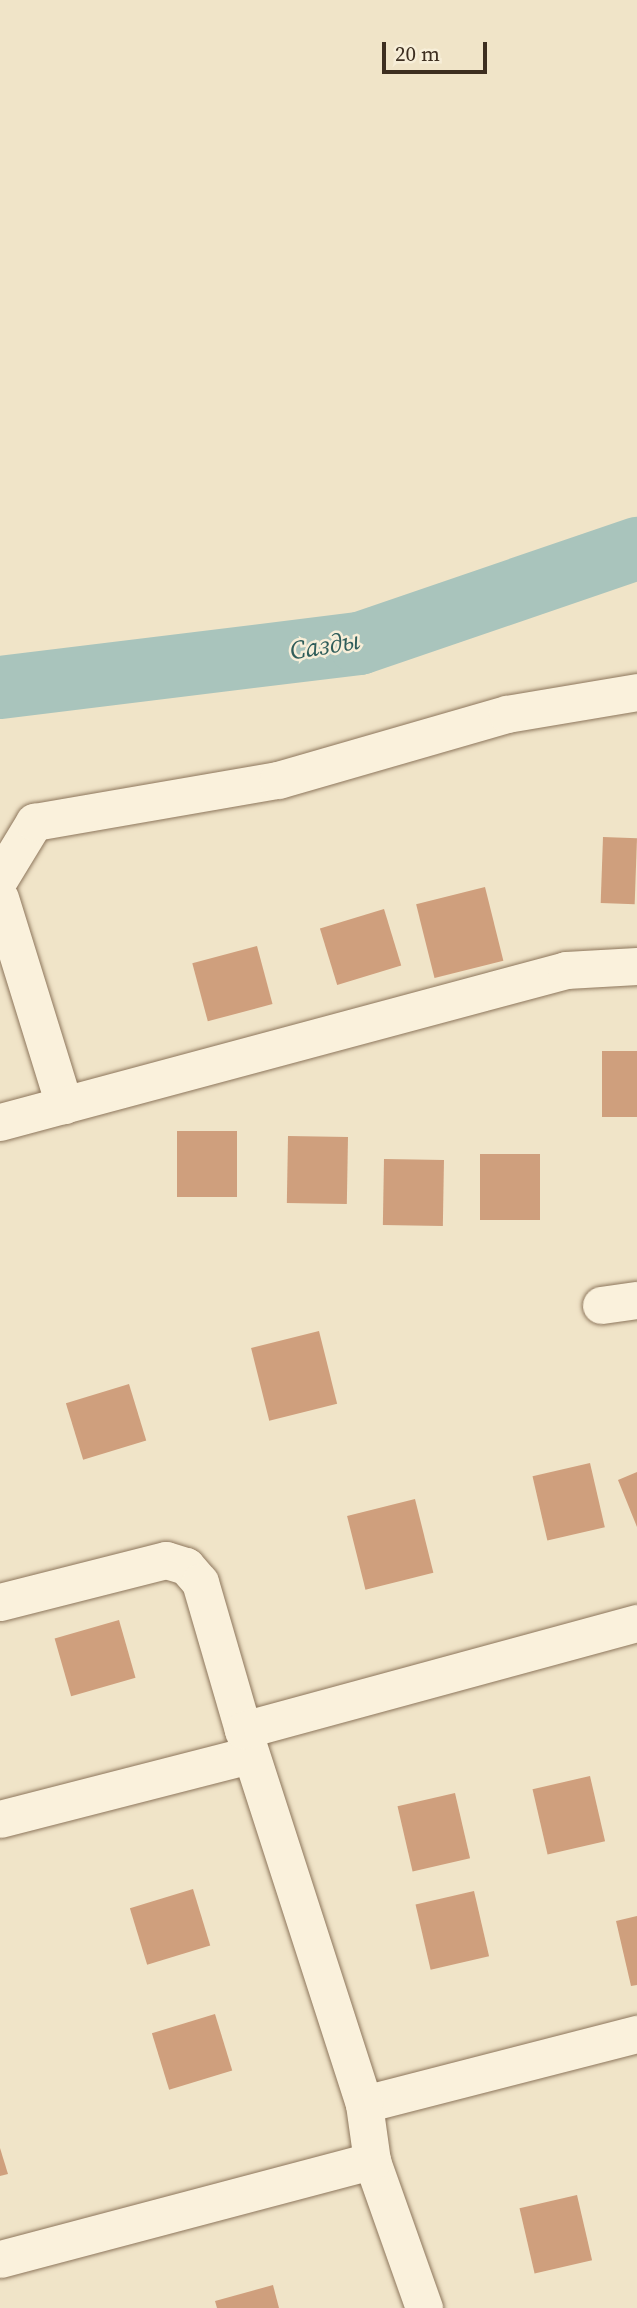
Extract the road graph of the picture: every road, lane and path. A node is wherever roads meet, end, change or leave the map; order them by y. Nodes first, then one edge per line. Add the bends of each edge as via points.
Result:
1 (637, 692) edge
2 (0, 878) edge
3 (0, 898) edge
4 (637, 966) edge
5 (64, 1105) junction
6 (0, 1122) edge
7 (637, 1300) edge
8 (601, 1305) dead end
9 (0, 1602) edge
10 (637, 1623) edge
11 (247, 1742) junction
12 (0, 1819) edge
13 (637, 2034) edge
14 (364, 2104) junction
15 (372, 2161) junction
16 (0, 2259) edge
17 (424, 2308) edge

1 - 2 street via 507,714 278,780 34,822
3 - 5 street
4 - 5 street via 566,970
5 - 6 street
7 - 8 street
9 - 11 street via 166,1560 186,1566 200,1583
10 - 11 street
11 - 12 street
11 - 14 street
13 - 14 street
14 - 15 street
15 - 16 street
15 - 17 street

